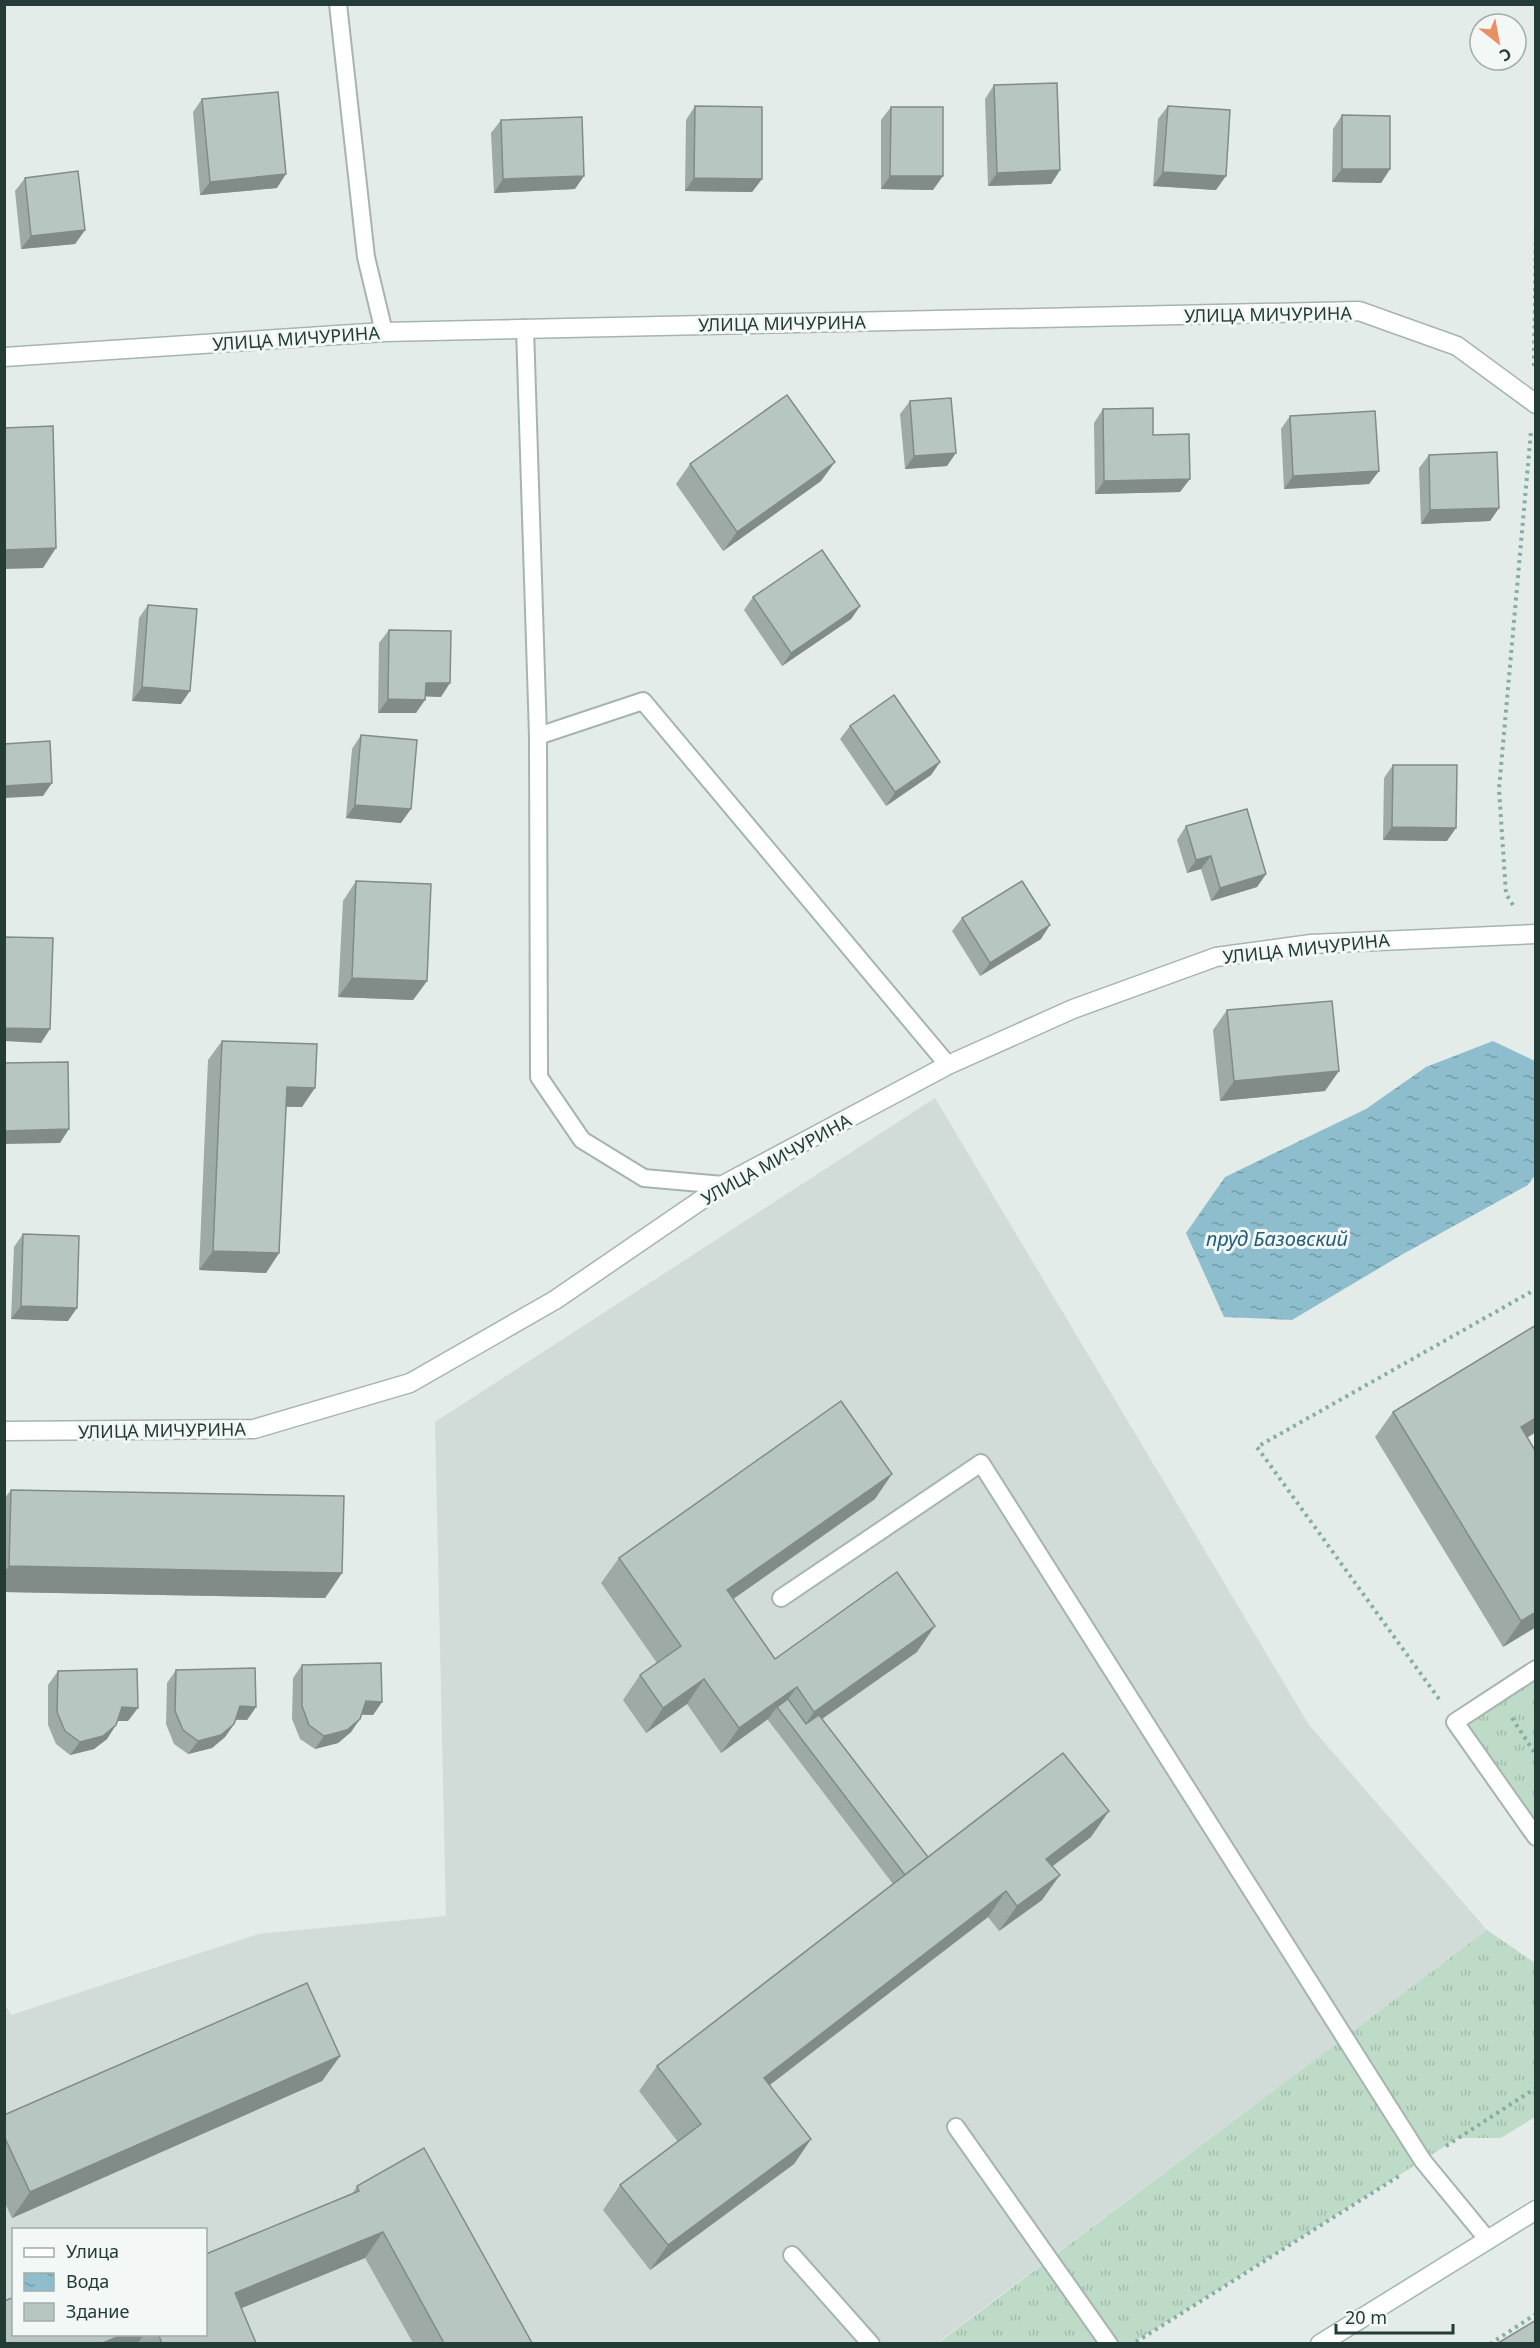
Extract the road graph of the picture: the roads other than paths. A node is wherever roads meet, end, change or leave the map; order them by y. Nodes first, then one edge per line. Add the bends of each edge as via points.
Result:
1 (338, 4) edge
2 (525, 328) junction
3 (384, 332) junction
4 (4, 357) edge
5 (1535, 403) edge
6 (538, 736) junction
7 (1533, 934) edge
8 (948, 1065) junction
9 (723, 1185) junction
10 (4, 1431) edge
11 (781, 1598) dead end
12 (1536, 1669) edge
13 (1536, 1837) edge
14 (956, 2127) dead end
15 (1536, 2210) edge
16 (1488, 2240) junction
17 (792, 2254) dead end
18 (871, 2343) edge
19 (1109, 2343) edge
20 (1320, 2343) edge

1 - 3 lane via 366,257
2 - 3 street, УЛИЦА МИЧУРИНА
2 - 5 street, УЛИЦА МИЧУРИНА via 1359,311 1457,346
2 - 6 lane
3 - 4 street, УЛИЦА МИЧУРИНА
6 - 8 lane via 643,701
6 - 9 lane via 539,1077 582,1140 644,1178
7 - 8 street, УЛИЦА МИЧУРИНА via 1311,944 1216,957 1073,1009
8 - 9 street, УЛИЦА МИЧУРИНА
9 - 10 street, УЛИЦА МИЧУРИНА via 555,1300 410,1383 254,1429
11 - 16 lane via 981,1463 1423,2161
12 - 13 lane via 1455,1722
14 - 19 lane
15 - 16 street
16 - 20 street
17 - 18 lane

